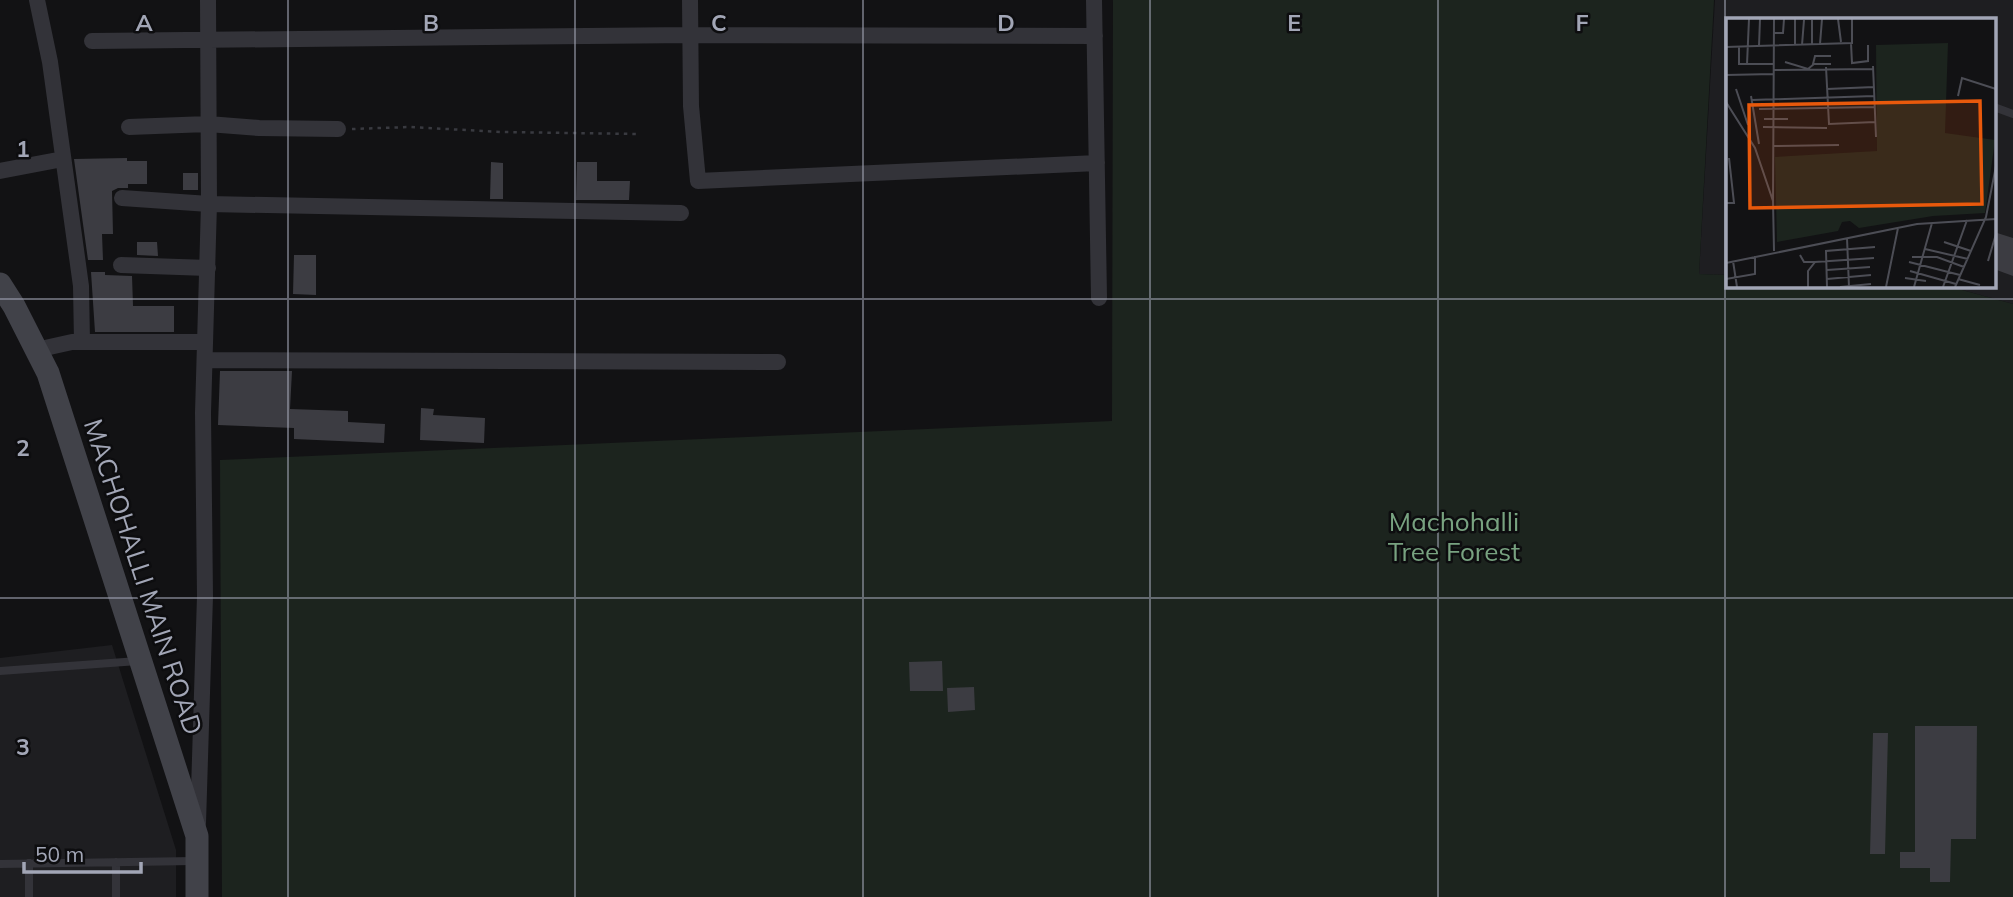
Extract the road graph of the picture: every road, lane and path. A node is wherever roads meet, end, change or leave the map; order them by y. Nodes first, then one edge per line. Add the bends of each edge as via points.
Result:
1 (37, 0) edge
2 (208, 0) edge
3 (690, 0) edge
4 (1094, 0) edge
5 (691, 35) junction
6 (1095, 36) junction
7 (207, 40) junction
8 (92, 41) dead end
9 (1996, 108) edge
10 (2013, 114) edge
11 (208, 124) junction
12 (129, 127) dead end
13 (338, 129) joint
14 (638, 134) dead end
15 (63, 159) junction
16 (1097, 163) junction
17 (0, 171) edge
18 (122, 198) dead end
19 (209, 204) junction
20 (681, 213) dead end
21 (121, 265) dead end
22 (208, 268) junction
23 (0, 284) edge
24 (1099, 298) dead end
25 (82, 342) junction
26 (205, 342) junction
27 (36, 350) junction
28 (205, 360) junction
29 (778, 362) dead end
30 (141, 661) junction
31 (0, 671) edge
32 (197, 836) junction
33 (197, 861) junction
34 (116, 862) junction
35 (29, 863) junction
36 (0, 864) edge
37 (29, 897) edge
38 (116, 897) edge
39 (197, 897) edge

1 - 15 street
2 - 7 street
3 - 5 street
4 - 6 street
5 - 6 street
5 - 7 street
5 - 16 street via 698,181
6 - 16 street
7 - 8 street
7 - 11 street
9 - 10 lane
11 - 12 street
11 - 13 street
11 - 19 street
13 - 14 path
15 - 17 street
15 - 25 street via 81,286
16 - 24 street
18 - 19 street
19 - 20 street
19 - 22 street
21 - 22 street
22 - 26 street
23 - 27 street, MACHOHALLI MAIN ROAD
25 - 26 street
25 - 27 street
26 - 28 street
27 - 30 street, MACHOHALLI MAIN ROAD via 48,373
28 - 29 street
28 - 32 street via 205,596
30 - 31 lane
30 - 32 street, MACHOHALLI MAIN ROAD
32 - 33 street, MACHOHALLI MAIN ROAD
33 - 34 lane
33 - 39 street, MACHOHALLI MAIN ROAD
34 - 35 lane
34 - 38 lane
35 - 36 lane
35 - 37 lane

